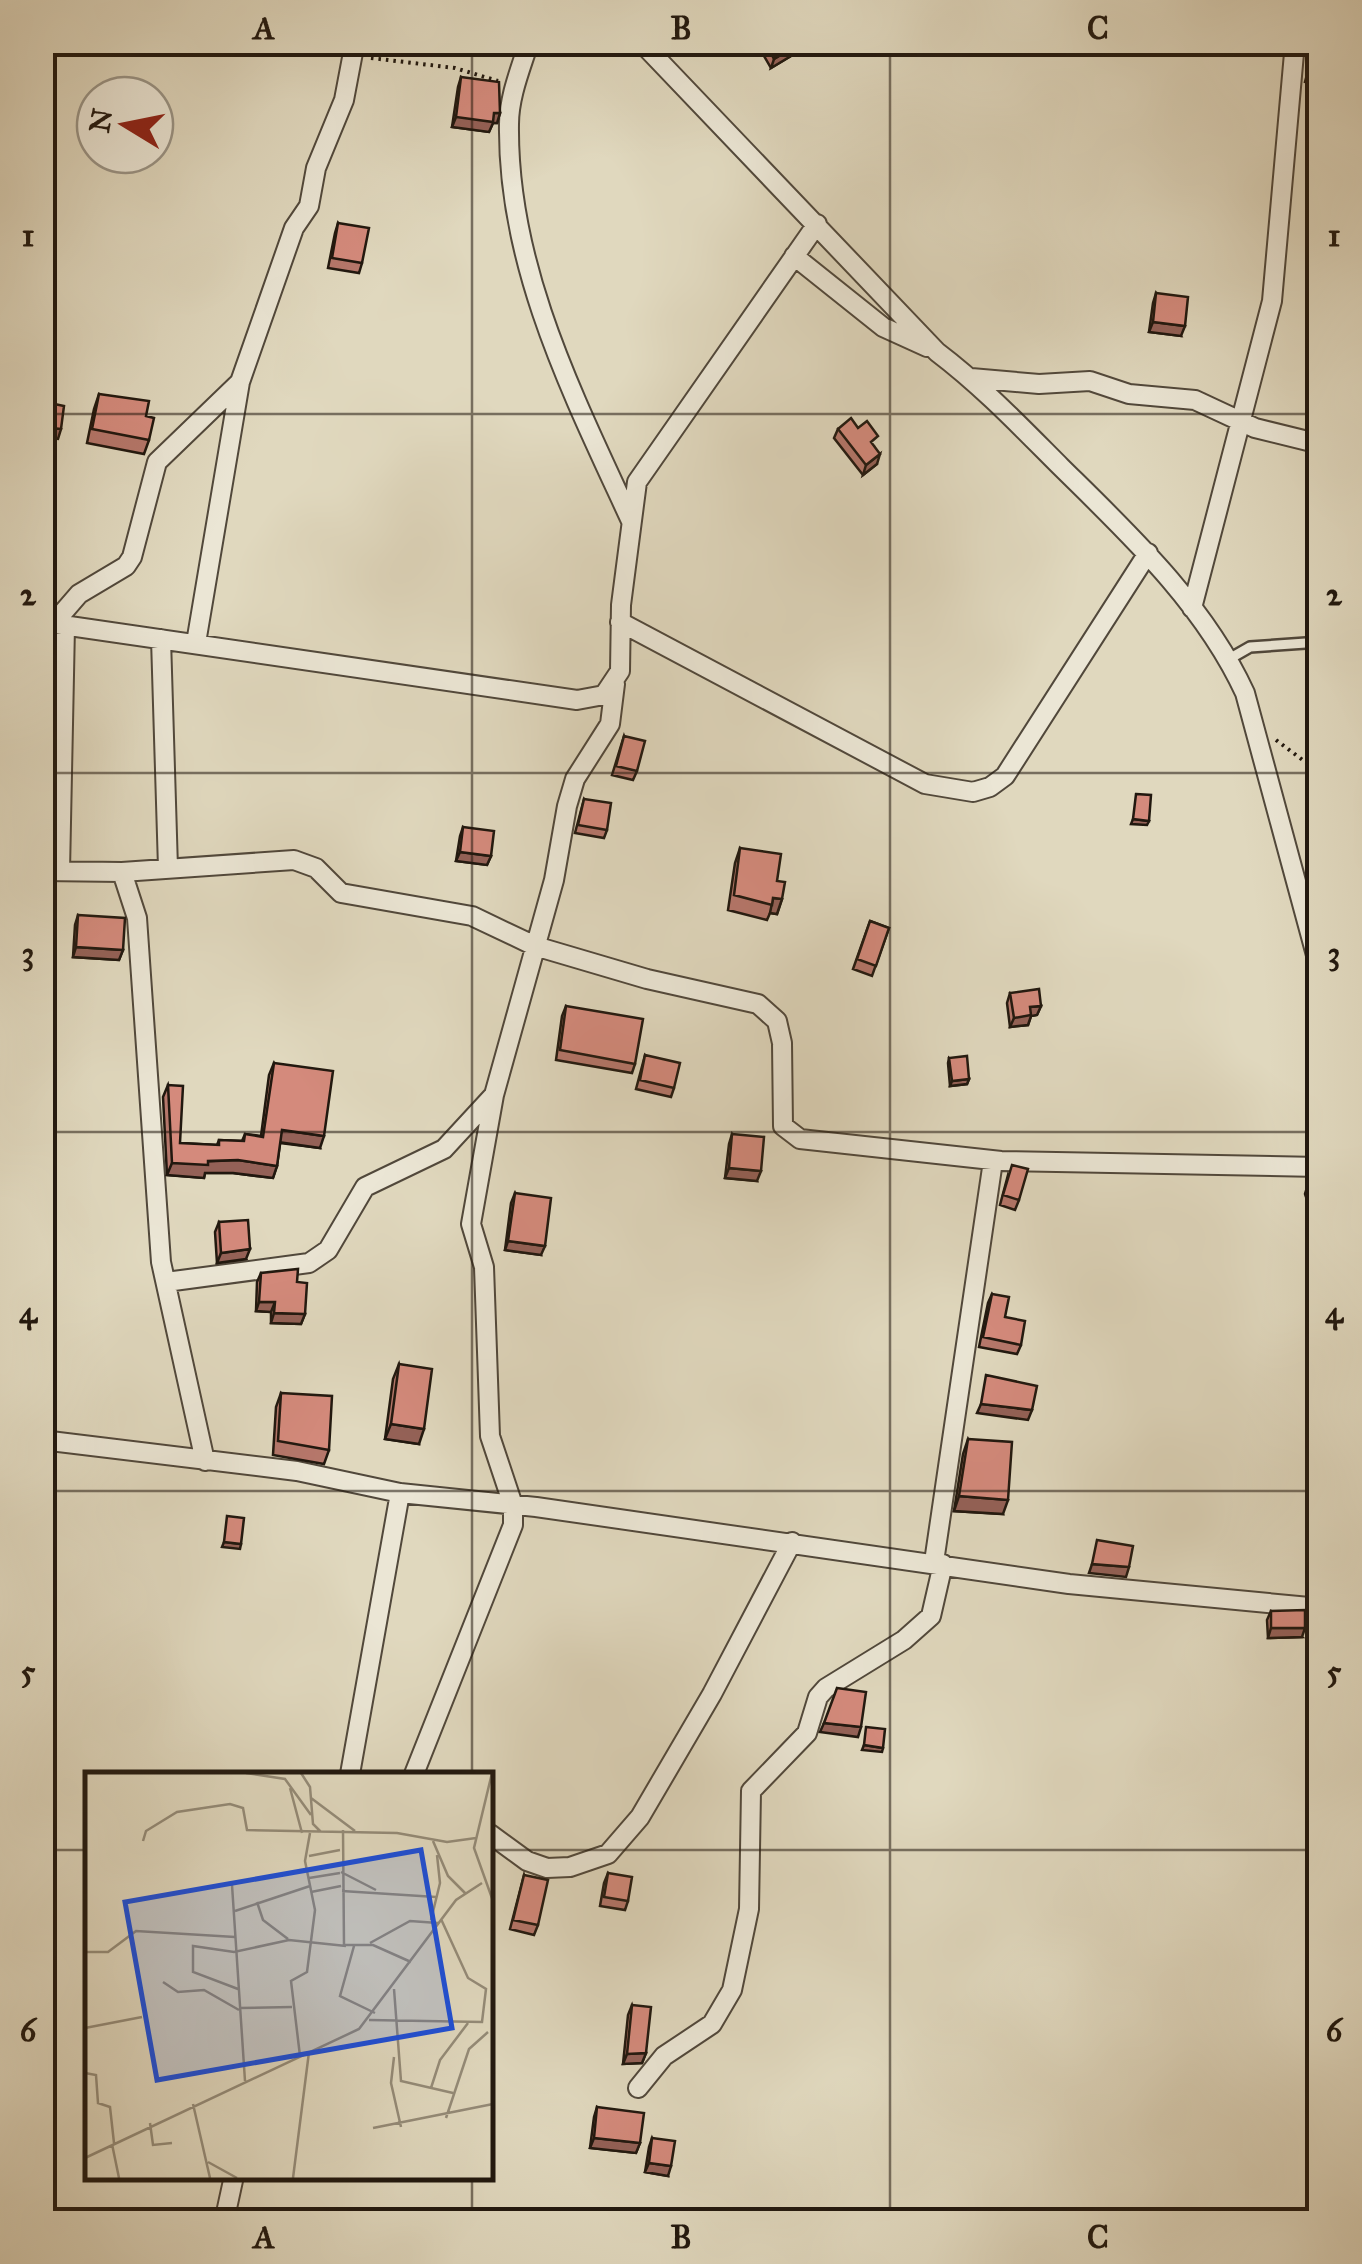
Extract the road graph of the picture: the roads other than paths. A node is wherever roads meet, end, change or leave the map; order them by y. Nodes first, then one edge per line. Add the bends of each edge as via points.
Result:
1 (530, 42) edge
2 (641, 42) edge
3 (1296, 42) edge
4 (354, 49) edge
5 (817, 224) junction
6 (794, 256) junction
7 (937, 352) junction
8 (970, 378) junction
9 (240, 382) junction
10 (1241, 423) junction
11 (1320, 444) edge
12 (631, 521) junction
13 (1148, 554) junction
14 (1192, 608) junction
15 (620, 622) junction
16 (53, 624) edge
17 (161, 639) junction
18 (1320, 642) edge
19 (196, 643) junction
20 (1230, 659) junction
21 (615, 684) junction
22 (168, 868) junction
23 (51, 871) edge
24 (122, 872) junction
25 (535, 946) junction
26 (1320, 970) edge
27 (494, 1095) junction
28 (993, 1161) junction
29 (1320, 1168) edge
30 (166, 1282) junction
31 (42, 1440) edge
32 (205, 1460) junction
33 (400, 1493) junction
34 (513, 1505) junction
35 (792, 1542) junction
36 (938, 1563) junction
37 (1320, 1608) edge
38 (350, 1772) edge
39 (415, 1772) edge
40 (492, 1835) edge
41 (638, 2088) dead end
42 (233, 2179) edge
43 (224, 2222) edge

1 - 12 street via 509,121 531,277 553,350
2 - 5 street
3 - 10 street via 1272,301
4 - 9 street via 309,206 294,228
5 - 6 street
5 - 7 street
6 - 7 street via 883,327
6 - 12 street via 645,466
7 - 8 street
8 - 10 street via 1090,381 1142,397 1195,400
8 - 13 street
9 - 16 street via 157,462 126,566 78,594
9 - 19 street
10 - 11 street
10 - 14 street
12 - 15 street
13 - 14 street
13 - 15 street via 1005,776 973,792 924,784 880,763
14 - 20 street
15 - 21 street
16 - 17 street
16 - 23 street
17 - 19 street
17 - 22 street
18 - 20 lane via 1250,647
19 - 21 street via 577,700 604,695
20 - 26 street via 1246,694
21 - 25 street via 610,724 571,792
22 - 24 street
22 - 25 street via 294,860 316,868 341,893 472,916
23 - 24 street
24 - 30 street via 137,918
25 - 27 street
25 - 28 street via 758,1004 777,1021 782,1043 782,1126 800,1139
27 - 30 street via 444,1149 366,1188 328,1250 309,1263
27 - 34 street via 471,1224 484,1267 490,1436
28 - 29 street
28 - 36 street
30 - 32 street
31 - 32 street
32 - 33 street
33 - 34 street
33 - 38 street
34 - 35 street
34 - 39 street via 507,1548
35 - 36 street
35 - 40 street via 640,1817 608,1854 547,1868
36 - 37 street via 1069,1584
36 - 41 street via 931,1616 826,1688 807,1733 750,1791 749,1909 732,1990 712,2024 664,2056
42 - 43 street

